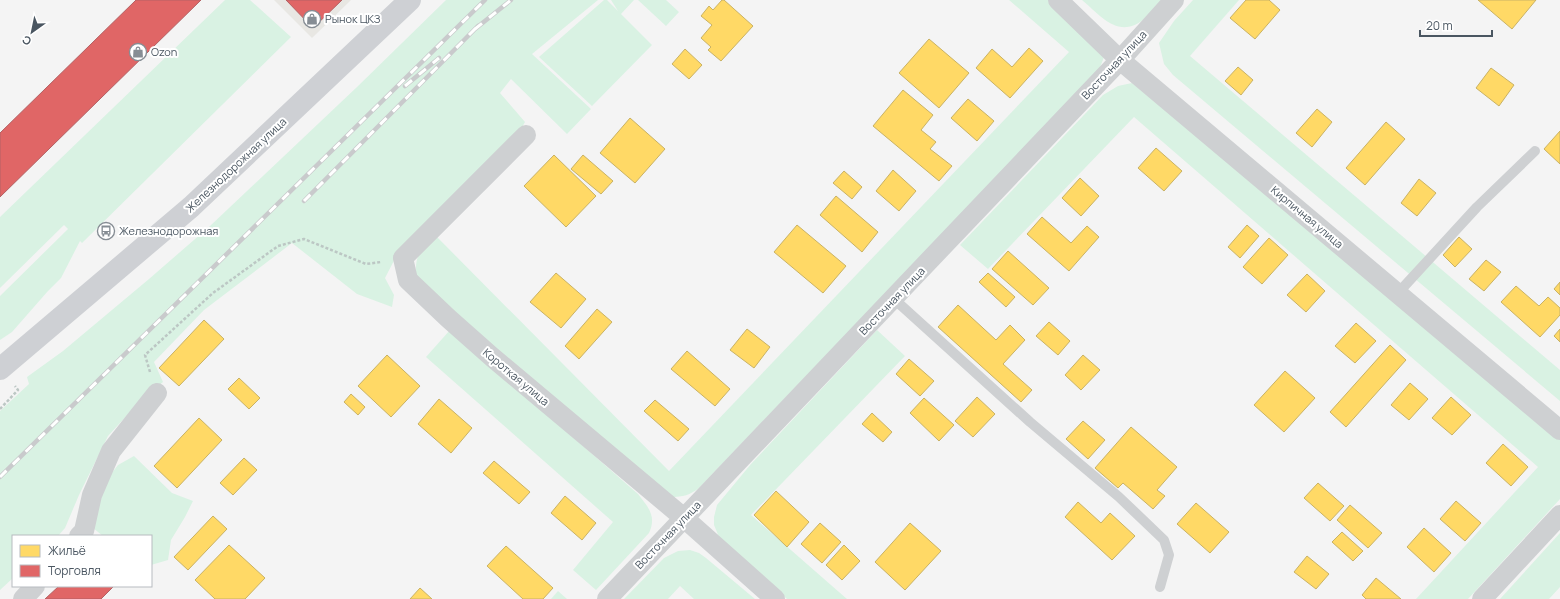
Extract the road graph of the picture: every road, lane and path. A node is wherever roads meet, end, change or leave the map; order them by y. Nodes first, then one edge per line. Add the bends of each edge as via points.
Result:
1 (410, 0) edge
2 (1058, 0) edge
3 (1174, 0) edge
4 (1120, 60) junction
5 (526, 135) dead end
6 (1535, 151) dead end
7 (403, 258) junction
8 (1398, 293) junction
9 (894, 299) junction
10 (0, 369) edge
11 (157, 393) joint
12 (1560, 430) edge
13 (1560, 515) edge
14 (684, 518) junction
15 (81, 535) edge
16 (34, 587) edge
17 (1160, 588) dead end
18 (23, 599) edge
19 (607, 599) edge
20 (775, 599) edge
21 (1482, 599) edge

1 - 10 main road, Железнодорожная улица via 191,208
2 - 4 street, Кирпичная улица
3 - 4 street, Восточная улица
4 - 8 street, Кирпичная улица
4 - 9 street, Восточная улица
5 - 7 street
6 - 8 lane via 1477,207
7 - 11 path via 366,264 304,239 278,246 214,293 145,355
7 - 14 street, Короткая улица via 408,280 448,318
8 - 12 street, Кирпичная улица
9 - 14 street, Восточная улица
9 - 17 lane via 1030,422 1119,497 1164,540 1169,555
11 - 15 street via 111,451 92,495 84,531
13 - 21 street
14 - 19 street, Восточная улица
14 - 20 street, Короткая улица
16 - 18 street

